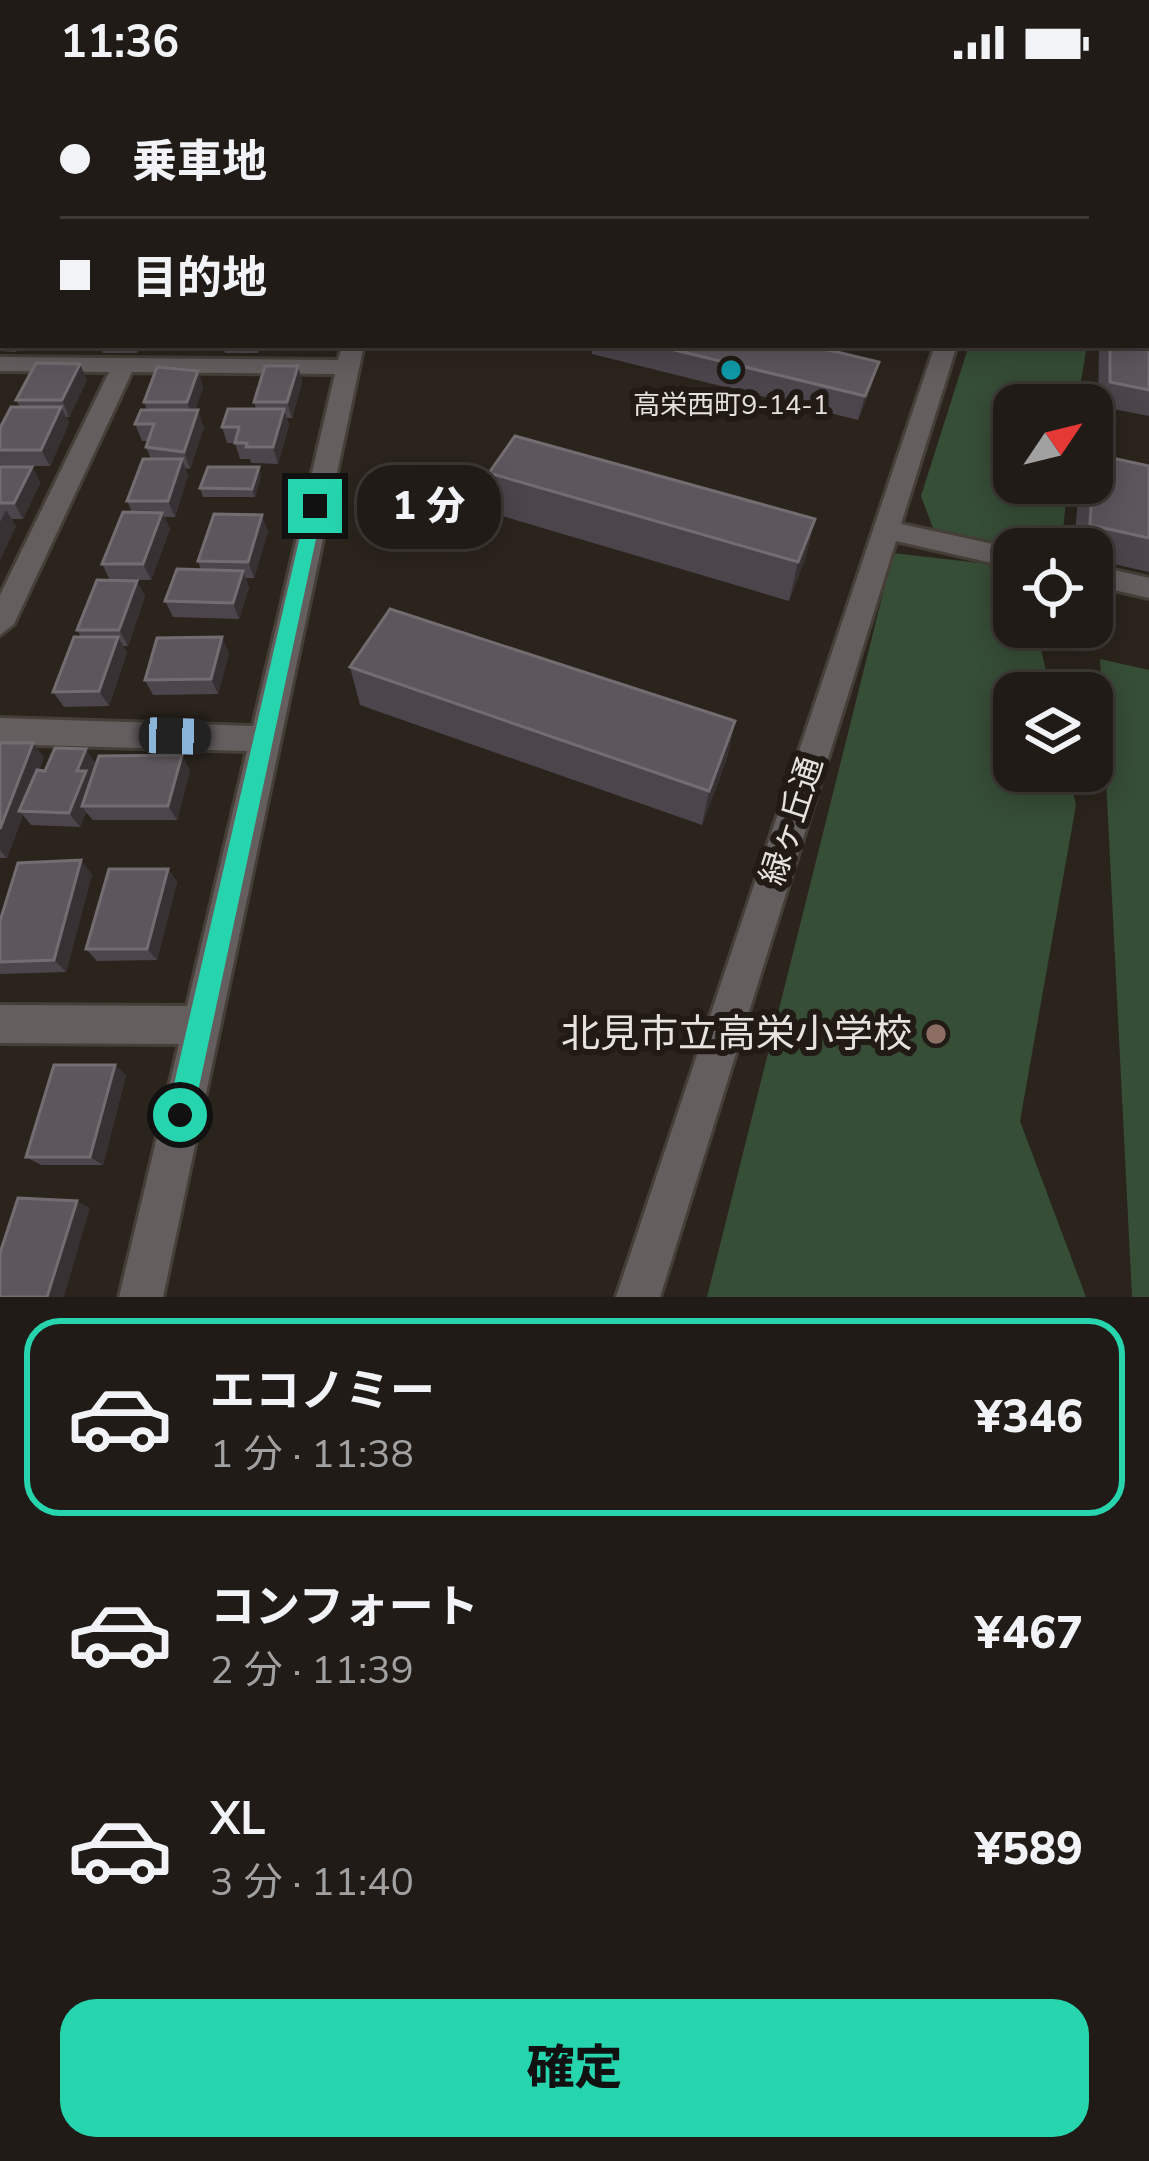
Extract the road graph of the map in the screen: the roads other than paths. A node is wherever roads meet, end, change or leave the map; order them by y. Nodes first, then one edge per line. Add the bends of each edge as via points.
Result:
1 (945, 348) edge
2 (350, 356) edge
3 (0, 364) edge
4 (123, 366) junction
5 (886, 530) junction
6 (993, 553) edge
7 (1113, 579) edge
8 (1149, 587) edge
9 (0, 624) edge
10 (0, 731) edge
11 (262, 739) junction
12 (0, 1024) edge
13 (199, 1025) junction
14 (141, 1297) edge
15 (638, 1297) edge

1 - 5 street, 緑ヶ丘通
2 - 4 street
2 - 11 street
3 - 4 street
4 - 9 street
5 - 6 street
5 - 15 street, 緑ヶ丘通
7 - 8 street
10 - 11 street
11 - 13 street
12 - 13 street
13 - 14 street

